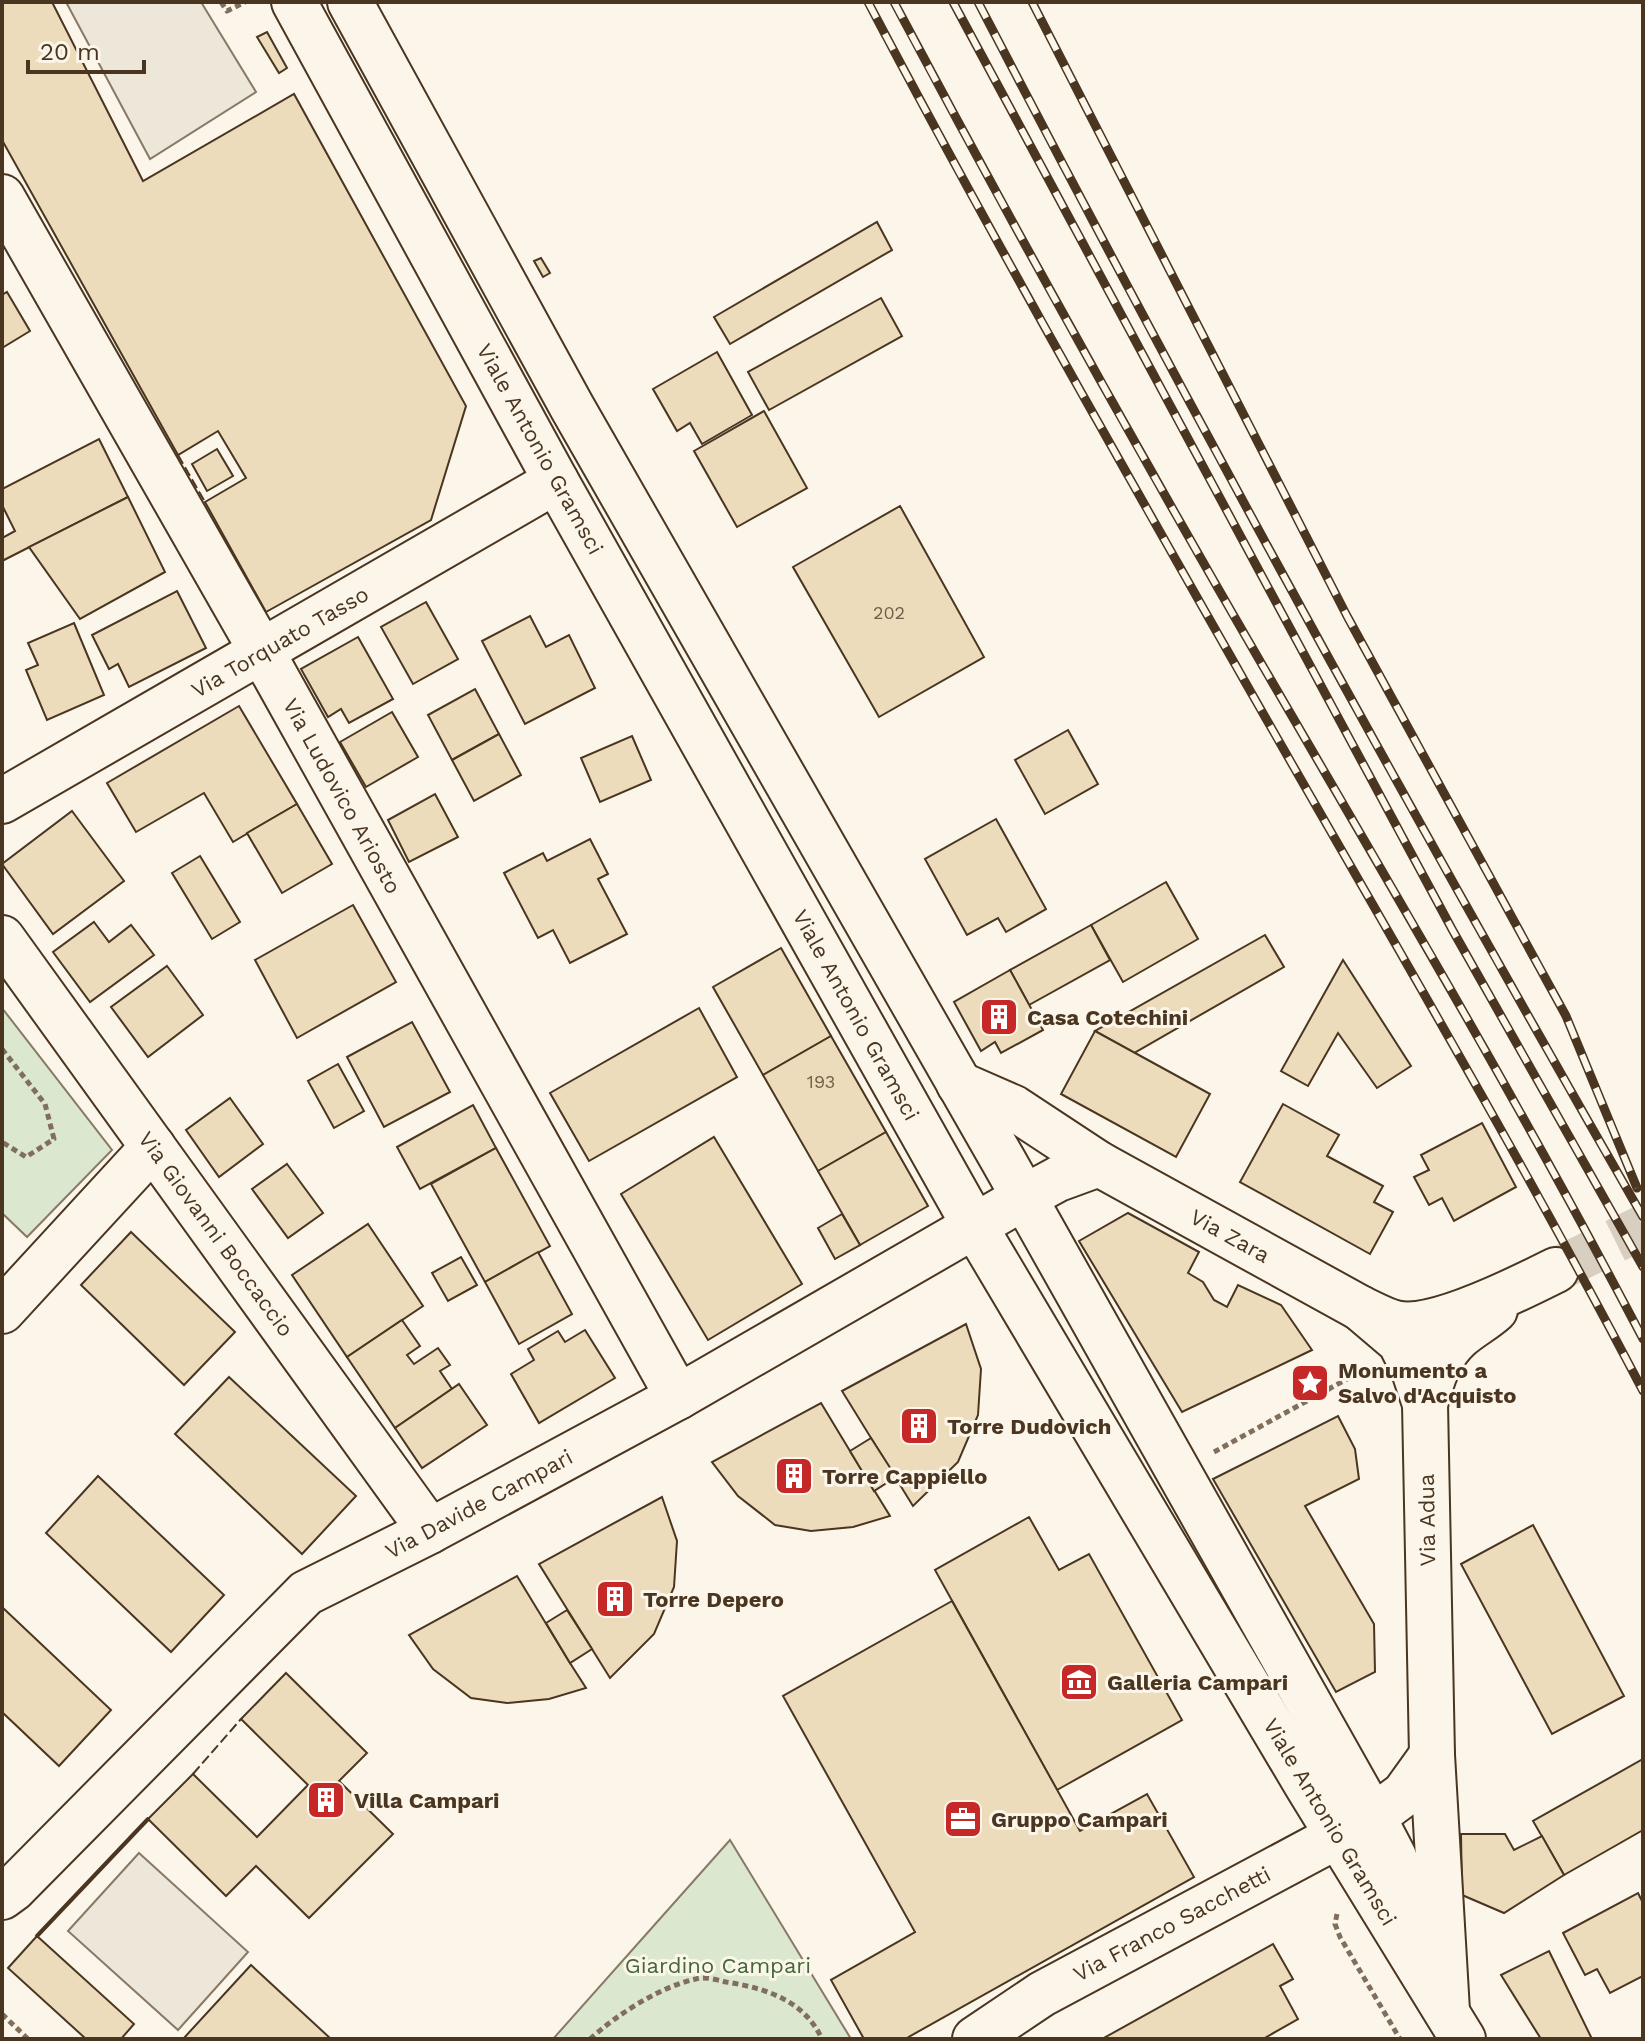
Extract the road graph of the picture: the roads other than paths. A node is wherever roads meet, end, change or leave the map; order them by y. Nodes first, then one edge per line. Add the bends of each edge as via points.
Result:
1 (294, 2) edge
2 (350, 2) edge
3 (2, 197) edge
4 (556, 481) junction
5 (262, 652) junction
6 (2, 801) edge
7 (2, 938) edge
8 (959, 1084) junction
9 (153, 1147) junction
10 (1099, 1164) junction
11 (1023, 1198) junction
12 (974, 1225) junction
13 (1556, 1270) tunnel mouth
14 (1517, 1289) junction
15 (1360, 1308) junction
16 (2, 1311) edge
17 (678, 1397) junction
18 (1425, 1404) junction
19 (430, 1531) junction
20 (1432, 1755) junction
21 (1355, 1826) junction
22 (2, 1897) edge
23 (1455, 2025) edge
24 (975, 2039) edge

1 - 4 street, Viale Antonio Gramsci
2 - 8 street, Viale Antonio Gramsci via 572,407
3 - 5 street, Via Ludovico Ariosto
4 - 5 street, Via Torquato Tasso
4 - 12 street, Viale Antonio Gramsci
5 - 6 street, Via Torquato Tasso
5 - 17 street, Via Ludovico Ariosto
7 - 9 street, Via Giovanni Boccaccio
8 - 10 street, Via Zara via 1014,1108
8 - 11 street, Viale Antonio Gramsci
9 - 16 street
9 - 19 street, Via Giovanni Boccaccio
10 - 11 street
10 - 15 street, Via Zara
11 - 12 street, Via Davide Campari
11 - 21 street, Viale Antonio Gramsci via 1179,1472
12 - 17 street, Via Davide Campari
12 - 21 street, Viale Antonio Gramsci
13 - 14 street
14 - 15 street via 1426,1324 1396,1323
14 - 18 street via 1444,1354
15 - 18 street, Via Adua via 1400,1342
17 - 19 street, Via Davide Campari
18 - 20 street, Via Adua
19 - 22 street, Via Davide Campari via 306,1593
20 - 21 street via 1404,1794
20 - 23 street, Via Adua
21 - 23 street, Viale Antonio Gramsci via 1394,1857
21 - 24 street, Via Franco Sacchetti via 1042,1994

